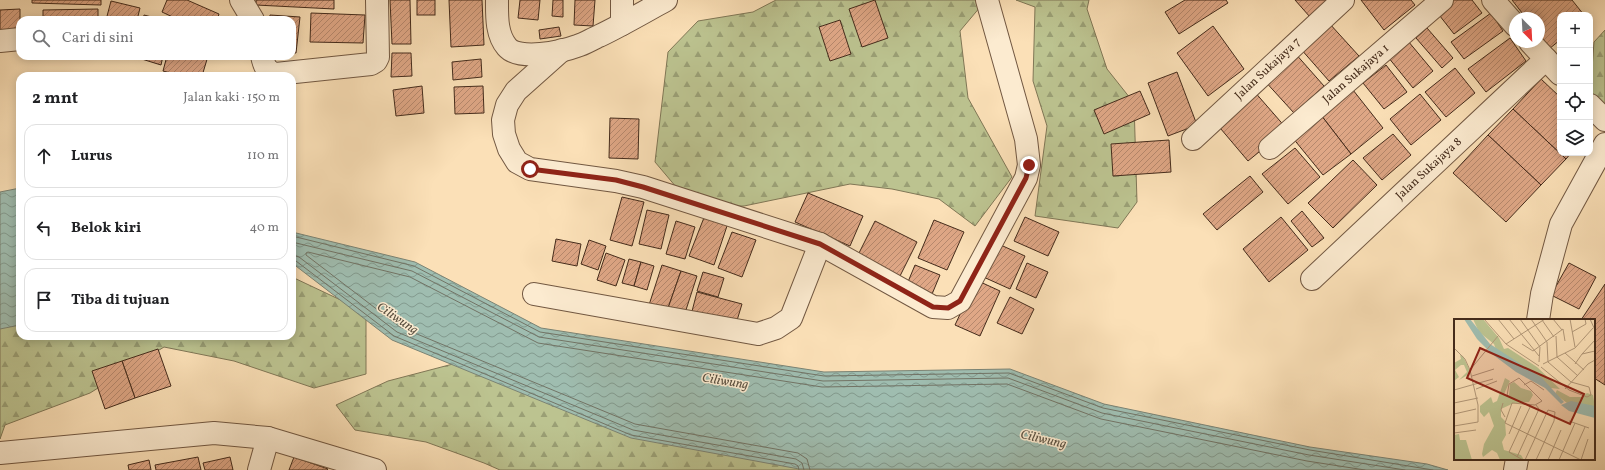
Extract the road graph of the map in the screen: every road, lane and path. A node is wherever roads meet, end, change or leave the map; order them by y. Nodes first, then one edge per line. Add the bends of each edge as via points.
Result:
1 (241, 0) edge
2 (377, 0) edge
3 (497, 0) edge
4 (622, 0) edge
5 (666, 0) edge
6 (986, 0) edge
7 (1343, 0) edge
8 (1442, 0) edge
9 (1493, 0) edge
10 (251, 16) edge
11 (1509, 18) edge
12 (622, 24) junction
13 (16, 39) edge
14 (0, 41) edge
15 (1536, 48) edge
16 (562, 50) junction
17 (263, 60) edge
18 (1553, 67) edge
19 (270, 72) edge
20 (295, 72) edge
21 (1593, 108) edge
22 (1605, 120) edge
23 (1193, 138) dead end
24 (1605, 144) edge
25 (1270, 148) dead end
26 (820, 244) junction
27 (1312, 279) dead end
28 (534, 294) dead end
29 (1538, 319) edge
30 (268, 438) junction
31 (0, 453) edge
32 (1517, 460) edge
33 (259, 470) edge
34 (375, 470) edge
35 (1515, 470) edge

1 - 10 street
2 - 20 street via 376,61 371,64
3 - 16 street via 497,21 507,47 517,54 540,54
4 - 12 street
5 - 12 street
6 - 26 street via 1026,139 1029,165 1026,178 960,301 948,308 933,307
7 - 23 street, Jalan Sukajaya 7
8 - 25 street, Jalan Sukajaya 1
9 - 11 street
12 - 16 street via 577,46
13 - 14 street
15 - 18 street
16 - 26 street via 516,91 507,105 503,120 504,134 517,162 530,169 616,180 643,187
17 - 19 street
18 - 27 street, Jalan Sukajaya 8
21 - 22 street
24 - 29 street via 1561,224 1542,294
26 - 28 street via 791,318 776,328 758,334
30 - 31 street via 214,433
30 - 33 street
30 - 34 street
32 - 35 street

